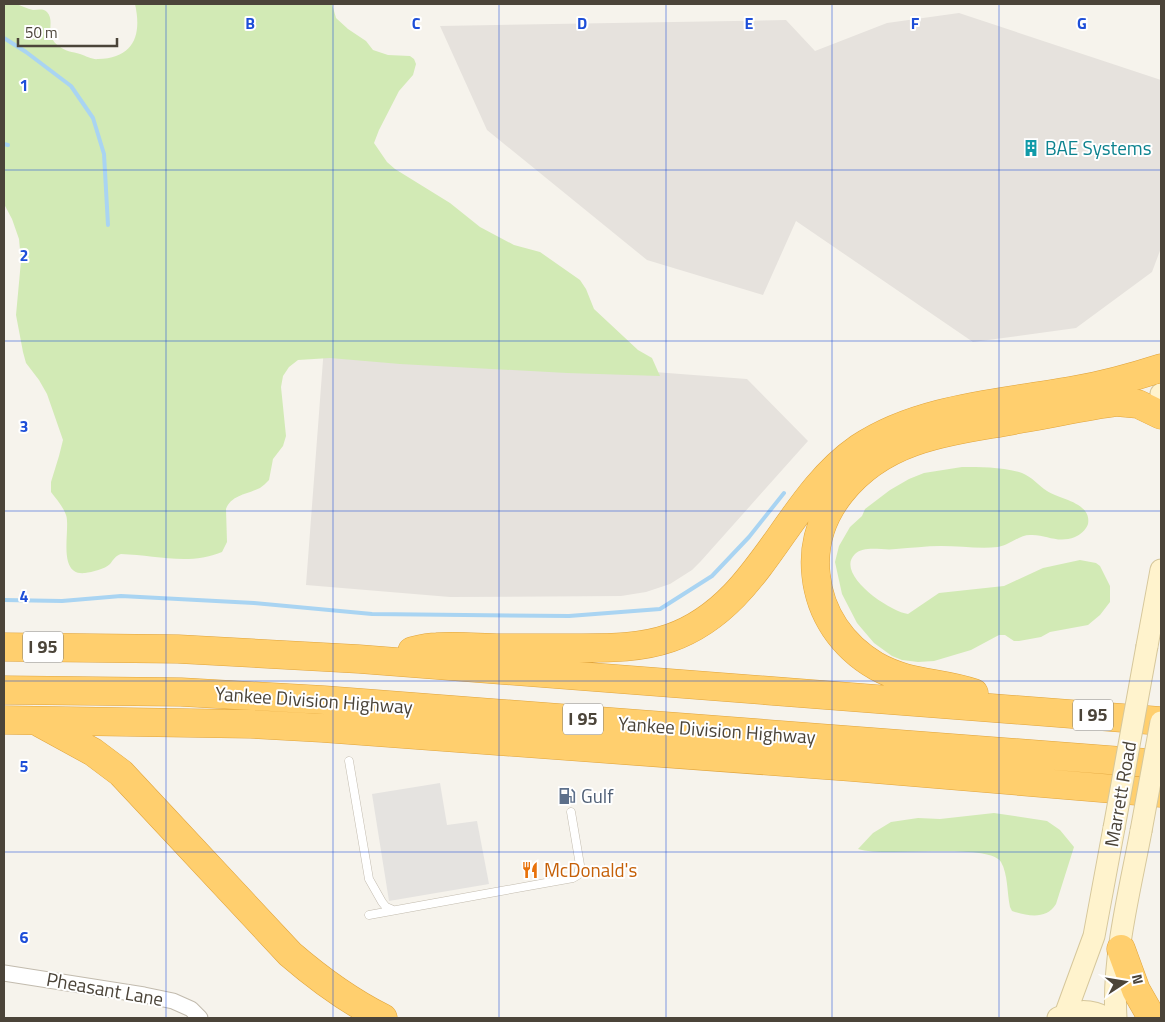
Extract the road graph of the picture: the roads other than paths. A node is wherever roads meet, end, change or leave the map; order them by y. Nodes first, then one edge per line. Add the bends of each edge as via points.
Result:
1 (1161, 350) edge
2 (1161, 368) edge
3 (1103, 385) junction
4 (1161, 394) edge
5 (1161, 409) edge
6 (1161, 415) edge
7 (1161, 570) edge
8 (4, 647) edge
9 (359, 659) junction
10 (4, 690) edge
11 (1025, 710) junction
12 (4, 720) edge
13 (34, 720) junction
14 (1161, 722) edge
15 (349, 761) dead end
16 (1161, 764) edge
17 (1161, 793) edge
18 (571, 812) dead end
19 (397, 910) junction
20 (369, 915) dead end
21 (1120, 949) junction
22 (4, 973) edge
23 (1061, 1017) edge
24 (200, 1018) edge
25 (383, 1018) edge
26 (1106, 1018) edge
27 (1116, 1018) edge
28 (1152, 1018) edge

1 - 3 highway via 1143,364
2 - 3 highway
3 - 9 highway via 934,415 898,426 869,442 822,481 750,578 728,602 701,623 668,638 618,647 436,647
4 - 5 main road
6 - 11 highway via 1142,405 1116,402 922,439 890,452 857,474 840,492 826,515 816,546 817,585 830,621 851,647 876,666 904,678 956,686
7 - 23 main road, Marrett Road, bridge via 1094,936
8 - 9 highway, I 95 via 178,650
9 - 11 highway, I 95
10 - 16 highway, Yankee Division Highway / I 95 via 181,692 315,699
11 - 14 highway, I 95
12 - 13 highway
13 - 17 highway via 312,727
13 - 25 highway via 84,746 112,766 139,791 283,948 329,986
14 - 21 main road, Marrett Road, bridge
15 - 19 lane via 369,879 384,906
18 - 19 lane via 580,865 578,874 573,878
19 - 20 lane
21 - 27 main road, Marrett Road via 1115,984
21 - 28 highway via 1136,990
22 - 24 street, Pheasant Lane via 173,1001 191,1009
23 - 26 main road via 1086,1011

